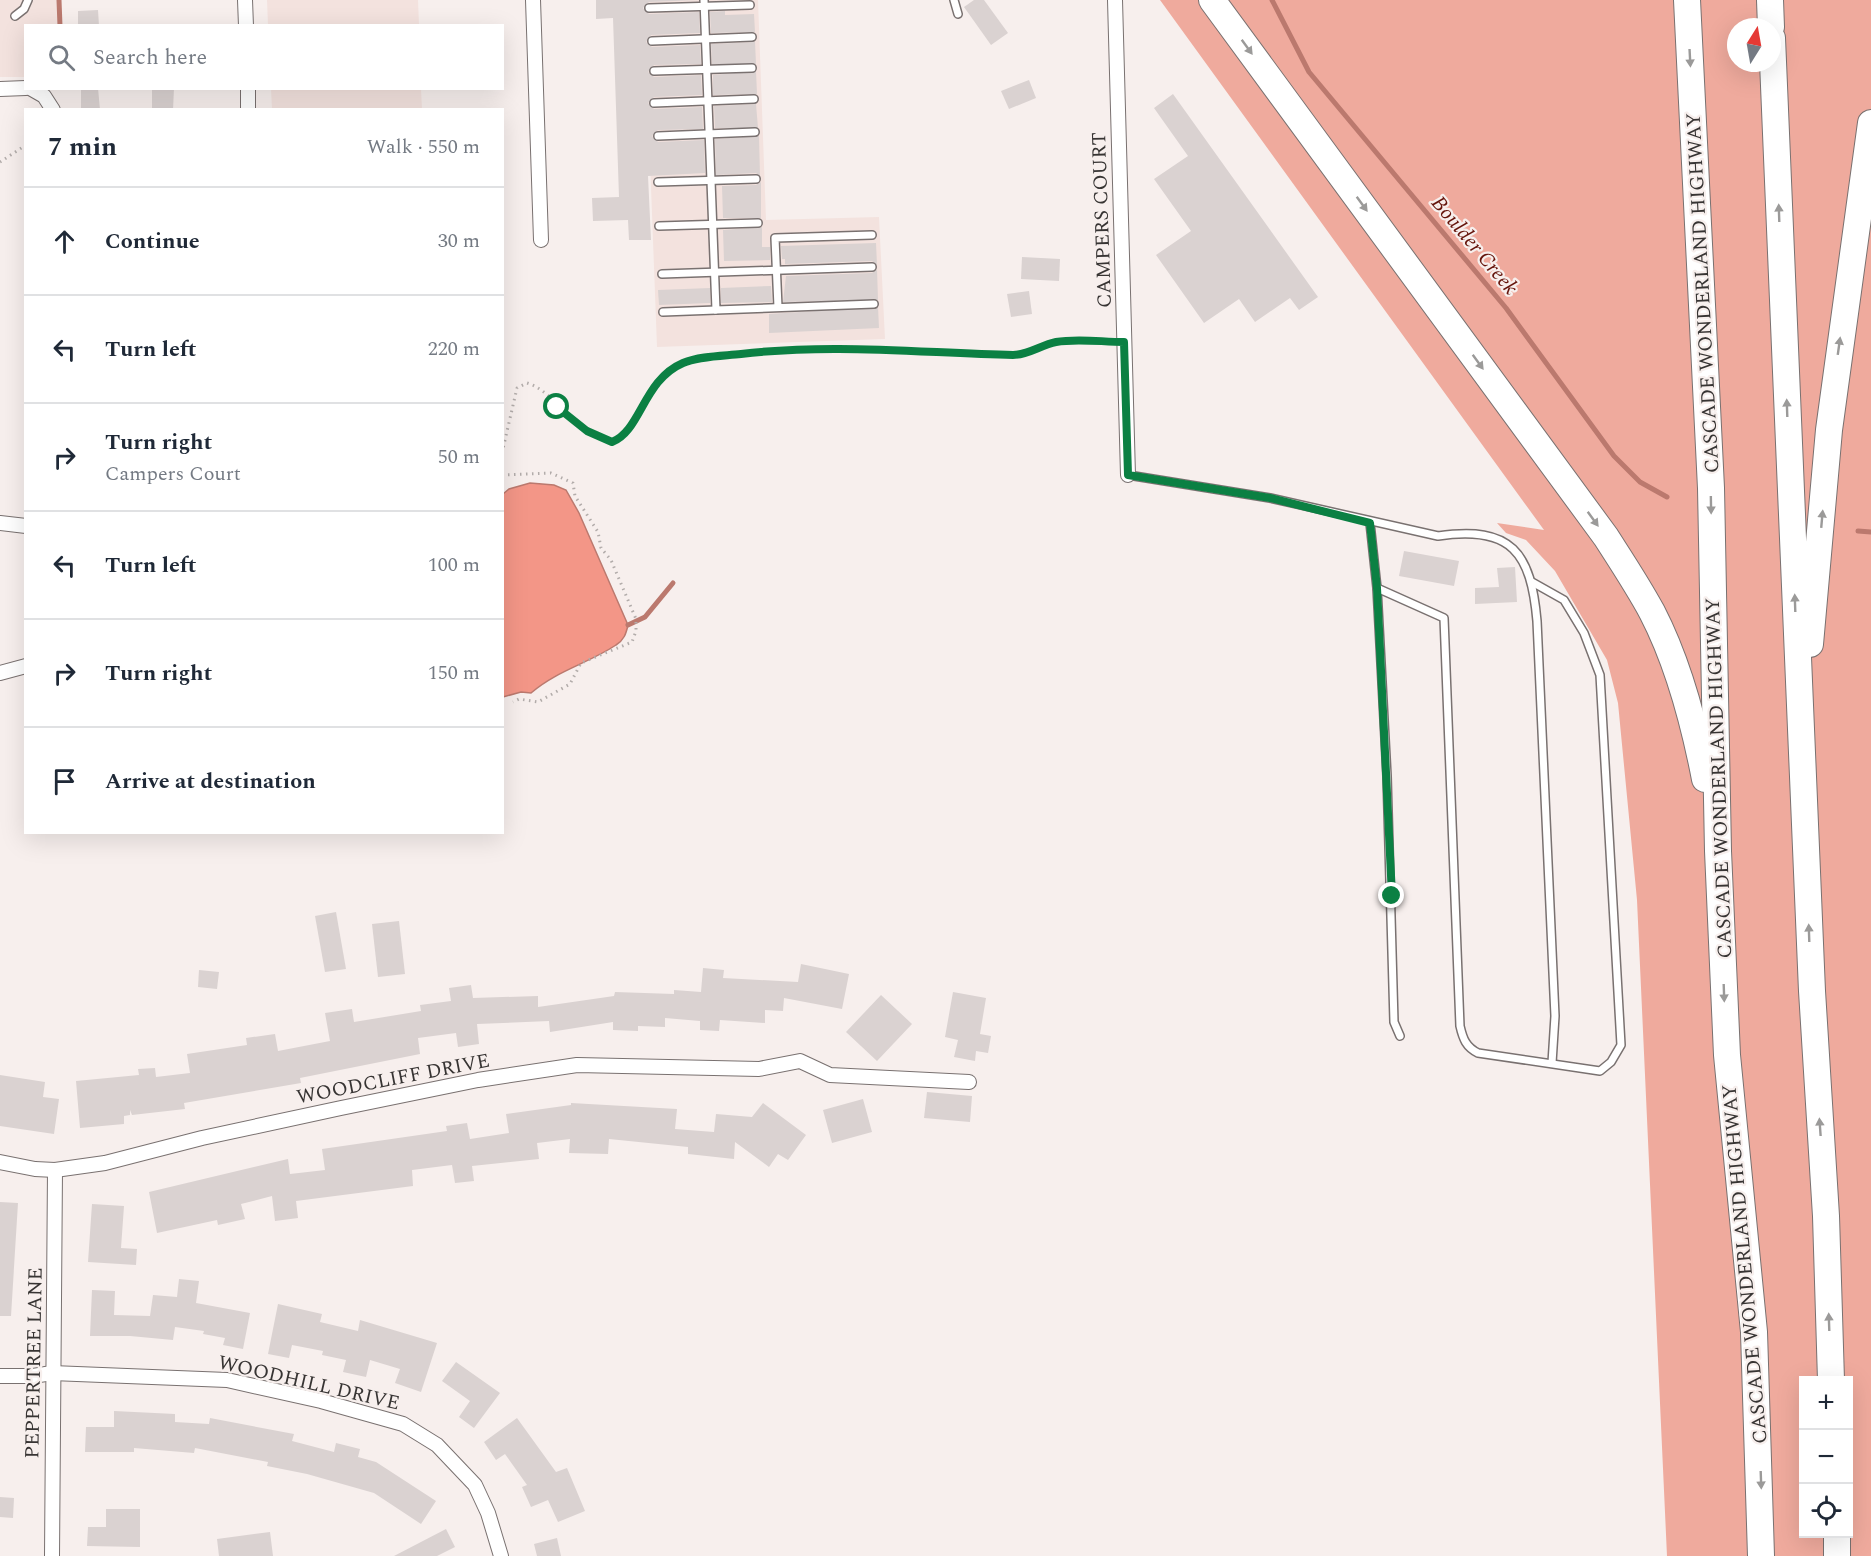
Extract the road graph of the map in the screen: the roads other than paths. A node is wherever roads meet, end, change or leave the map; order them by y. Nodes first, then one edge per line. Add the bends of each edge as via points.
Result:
1 (28, 0) edge
2 (245, 0) edge
3 (533, 0) edge
4 (954, 0) edge
5 (1115, 0) edge
6 (1212, 0) edge
7 (1687, 0) edge
8 (1770, 0) edge
9 (704, 3) edge
10 (750, 4) dead end
11 (649, 8) dead end
12 (958, 14) dead end
13 (15, 16) dead end
14 (1771, 18) edge
15 (246, 24) edge
16 (752, 37) dead end
17 (706, 39) junction
18 (652, 41) dead end
19 (752, 68) dead end
20 (707, 69) junction
21 (654, 71) dead end
22 (1773, 72) edge
23 (24, 88) edge
24 (0, 89) edge
25 (32, 90) edge
26 (248, 90) edge
27 (754, 99) dead end
28 (708, 101) junction
29 (654, 103) dead end
30 (52, 108) edge
31 (248, 108) edge
32 (1871, 123) edge
33 (755, 132) dead end
34 (709, 134) junction
35 (658, 136) dead end
36 (756, 179) dead end
37 (711, 180) junction
38 (657, 182) dead end
39 (758, 223) dead end
40 (713, 224) junction
41 (659, 226) dead end
42 (872, 235) dead end
43 (541, 240) dead end
44 (872, 267) dead end
45 (777, 270) junction
46 (715, 272) junction
47 (662, 274) dead end
48 (874, 304) dead end
49 (778, 307) junction
50 (716, 310) junction
51 (663, 312) dead end
52 (1128, 475) joint
53 (0, 523) edge
54 (1370, 523) junction
55 (24, 526) edge
56 (1532, 582) junction
57 (1377, 588) junction
58 (24, 667) edge
59 (0, 673) edge
60 (1801, 745) junction
61 (1718, 850) junction
62 (1400, 1036) dead end
63 (1552, 1064) junction
64 (969, 1082) dead end
65 (0, 1162) edge
66 (55, 1170) junction
67 (52, 1373) junction
68 (0, 1376) edge
69 (1832, 1376) edge
70 (1837, 1538) edge
71 (51, 1556) edge
72 (501, 1556) edge
73 (1761, 1556) edge
74 (1837, 1556) edge

1 - 13 lane
2 - 15 street
3 - 43 street
4 - 12 lane
5 - 52 street, CAMPERS COURT
6 -> 61 highway via 1638,586 1678,674 1697,741
7 -> 61 highway, CASCADE WONDERLAND HIGHWAY via 1711,488
8 - 14 highway
9 - 10 lane
9 - 11 lane
9 - 17 lane
16 - 17 lane
17 - 18 lane
17 - 20 lane
19 - 20 lane
20 - 21 lane
20 - 28 lane
60 -> 22 highway
23 - 24 street
25 - 30 street via 44,96
26 - 31 street
27 - 28 lane
28 - 29 lane
28 - 34 lane
60 -> 32 highway via 1829,430
33 - 34 lane
34 - 35 lane
34 - 37 lane
36 - 37 lane
37 - 38 lane
37 - 40 lane
39 - 40 lane
40 - 41 lane
40 - 46 lane
42 - 45 lane via 776,238
44 - 45 lane
45 - 46 lane
45 - 49 lane
46 - 47 lane
46 - 50 lane
48 - 49 lane
49 - 50 lane
50 - 51 lane
52 - 54 lane via 1270,498
53 - 55 street
54 - 56 lane via 1438,536 1462,532 1491,537 1520,554
54 - 57 lane
56 - 63 lane via 1555,1016
56 - 63 lane via 1564,600 1584,633 1600,675 1621,1045 1600,1071
57 - 62 lane via 1394,1022
57 - 63 lane via 1444,618 1463,1039 1469,1049 1478,1053
58 - 59 street
69 -> 60 highway
61 -> 73 highway, CASCADE WONDERLAND HIGHWAY via 1727,1055 1754,1332
64 - 66 street, WOODCLIFF DRIVE via 830,1075 800,1061 759,1069 587,1065 514,1074 252,1126 105,1163
65 - 66 street, WOODCLIFF DRIVE
66 - 67 street, PEPPERTREE LANE
67 - 68 street, WOODHILL DRIVE
67 - 71 street, PEPPERTREE LANE
67 - 72 street, WOODHILL DRIVE via 227,1380 403,1424 437,1445 475,1485
70 - 74 highway

